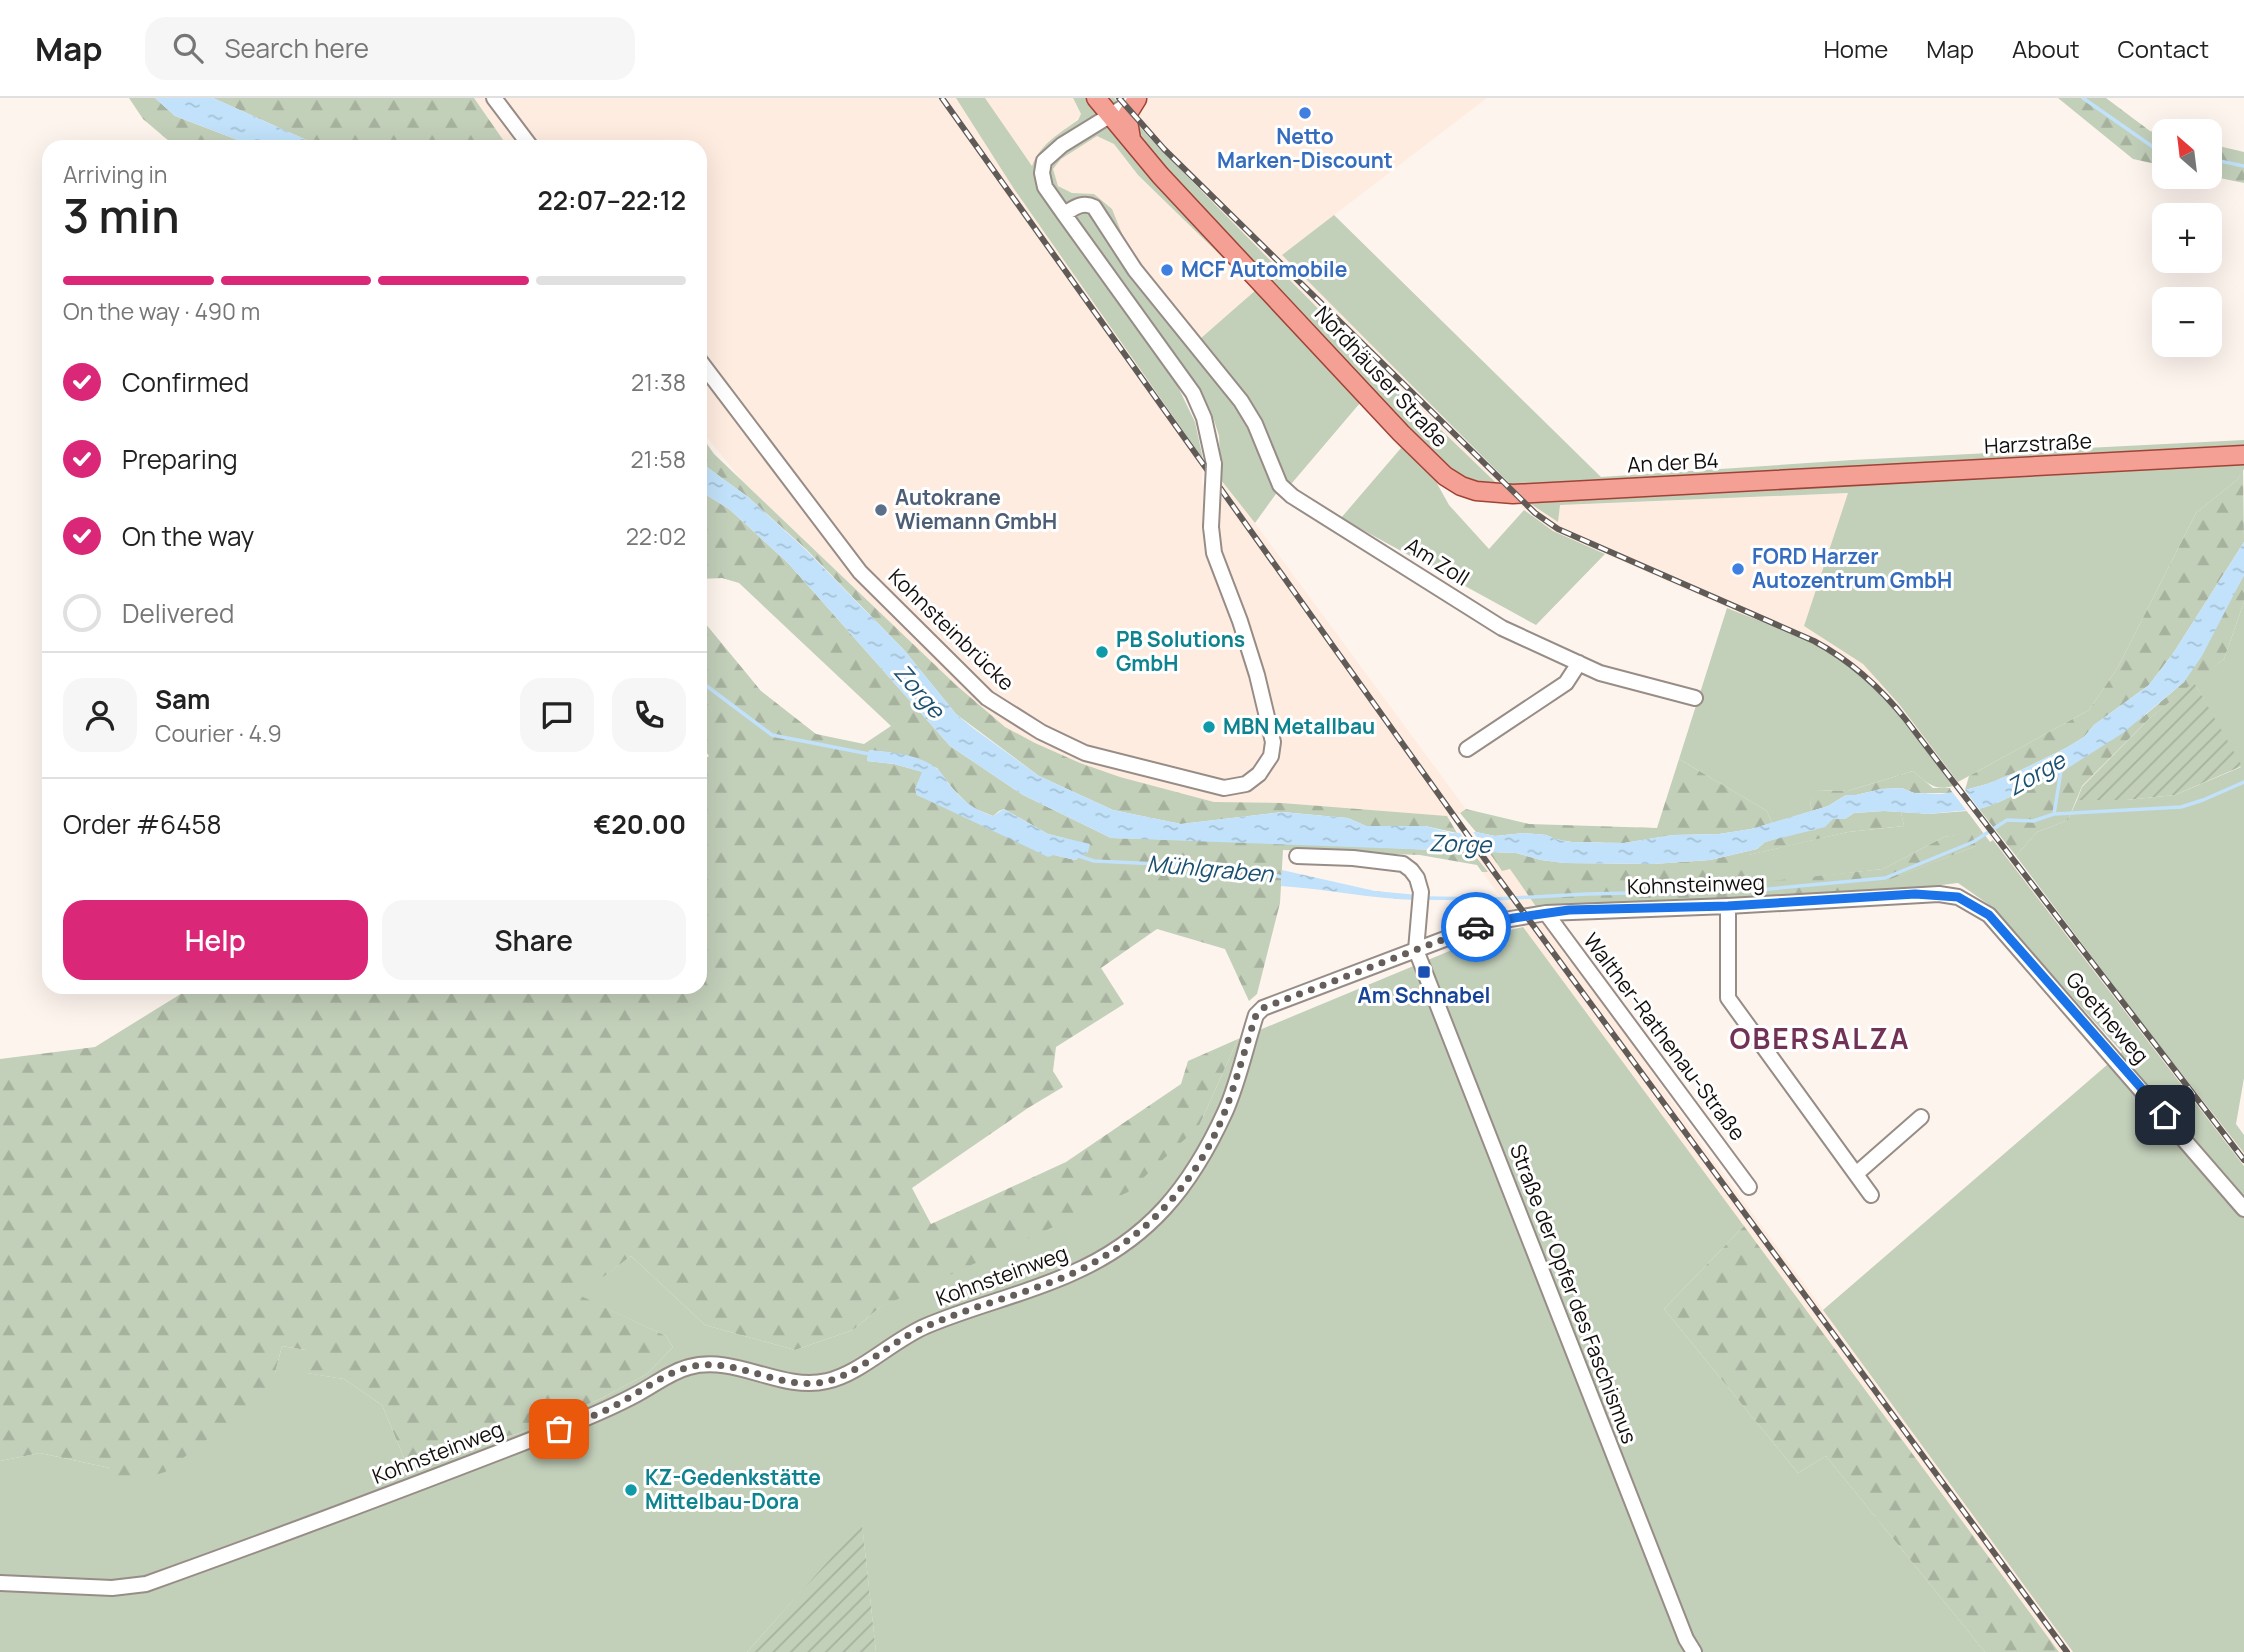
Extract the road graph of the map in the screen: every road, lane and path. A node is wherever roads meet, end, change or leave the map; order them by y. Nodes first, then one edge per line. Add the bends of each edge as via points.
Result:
1 (494, 98) edge
2 (1096, 98) edge
3 (1137, 98) edge
4 (1110, 116) junction
5 (526, 140) edge
6 (1132, 142) junction
7 (1064, 214) junction
8 (707, 370) edge
9 (2244, 455) edge
10 (1835, 478) joint
11 (1513, 494) joint
12 (1579, 663) junction
13 (1695, 698) dead end
14 (1467, 749) dead end
15 (1297, 856) dead end
16 (1958, 897) joint
17 (1728, 906) junction
18 (1546, 913) junction
19 (1419, 923) junction
20 (1440, 941) junction
21 (1416, 950) junction
22 (1921, 1117) dead end
23 (1856, 1174) junction
24 (1749, 1187) dead end
25 (1871, 1195) dead end
26 (2244, 1209) edge
27 (0, 1583) edge
28 (1694, 1652) edge

1 - 5 street
2 - 4 main road, Nordhäuser Straße
3 - 4 street
3 - 6 main road via 1127,115
4 - 6 main road, Nordhäuser Straße
4 - 7 street, Kohnsteinbrücke via 1044,161 1045,187
6 - 11 main road, Nordhäuser Straße via 1445,477 1476,491
7 - 8 street, Kohnsteinbrücke, bridge via 1197,402 1210,439 1214,553 1250,653 1273,743 1266,765 1246,784 1224,788 1085,753 987,698 860,572
7 - 12 street, Am Zoll via 1079,205 1094,207 1135,270 1241,401 1280,485 1292,496 1502,628
9 - 10 main road, Harzstraße
10 - 11 main road, An der B4
12 - 13 street, Am Zoll via 1600,673
12 - 14 street via 1566,683
15 - 19 street via 1403,864 1417,878
16 - 17 street, Kohnsteinweg via 1915,894
16 - 26 street, Goetheweg via 1989,915
17 - 18 street, Kohnsteinweg
17 - 23 street via 1728,998
18 - 20 street, Kohnsteinweg via 1486,923
18 - 24 street, Walther-Rathenau-Straße
19 - 20 street
19 - 21 street
20 - 21 street, Kohnsteinweg
21 - 27 street, Kohnsteinweg via 1263,1008 1256,1015 1227,1107 1203,1156 1168,1207 1137,1235 1068,1275 924,1327 828,1381 784,1381 724,1366 692,1366 594,1415 146,1584 111,1588
21 - 28 street, Straße der Opfer des Faschismus
22 - 23 street
23 - 25 street

